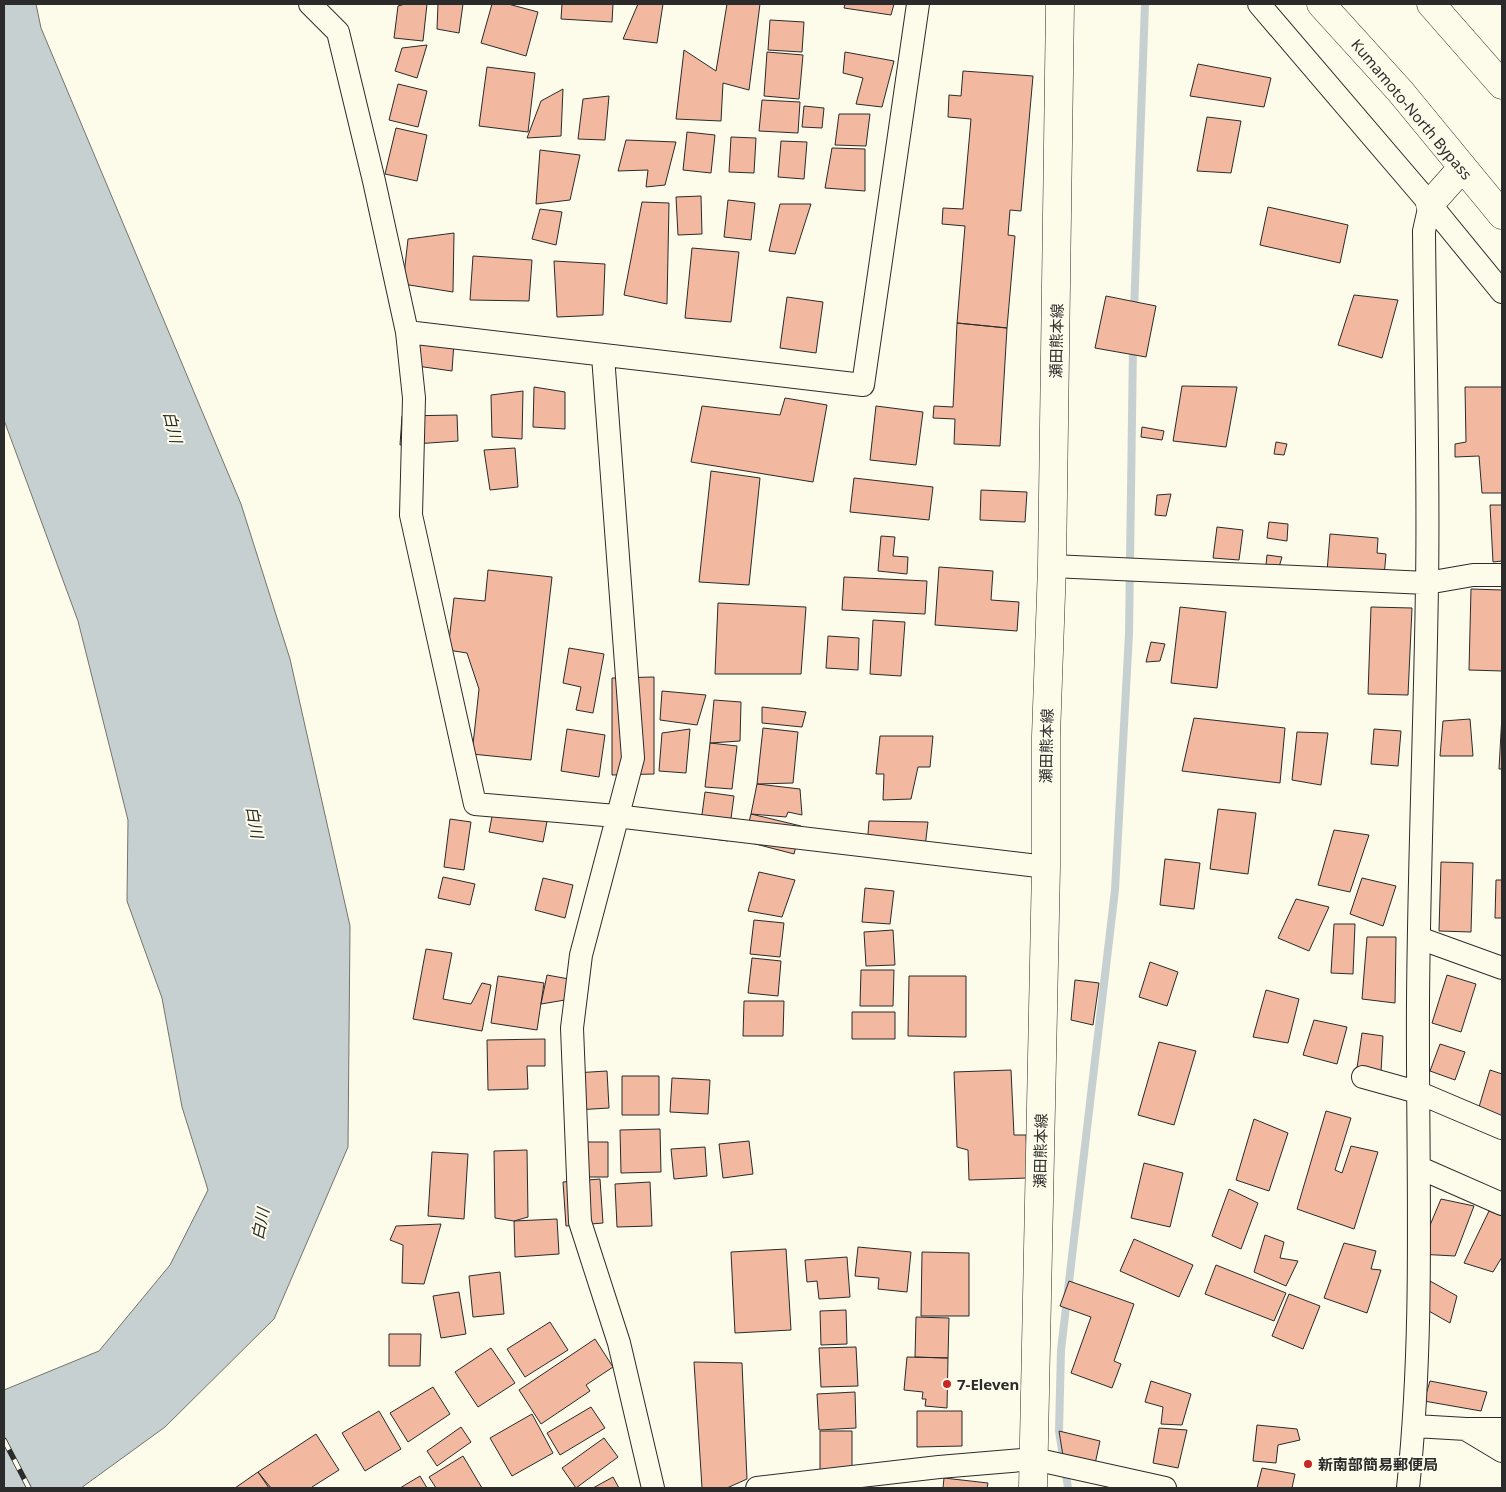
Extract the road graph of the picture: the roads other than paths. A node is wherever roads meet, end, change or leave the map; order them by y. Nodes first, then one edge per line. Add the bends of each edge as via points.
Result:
1 (310, 4) edge
2 (918, 4) edge
3 (1060, 4) edge
4 (1259, 4) edge
5 (1321, 4) edge
6 (1431, 4) edge
7 (1500, 76) edge
8 (1462, 168) junction
9 (1430, 204) junction
10 (1502, 215) edge
11 (1502, 292) edge
12 (407, 332) junction
13 (603, 356) junction
14 (1052, 566) junction
15 (1502, 575) edge
16 (1427, 583) junction
17 (616, 816) junction
18 (1046, 868) junction
19 (1419, 938) junction
20 (1502, 968) edge
21 (1363, 1077) dead end
22 (1417, 1092) junction
23 (1502, 1128) edge
24 (1420, 1168) junction
25 (1502, 1204) edge
26 (1415, 1426) junction
27 (1502, 1429) edge
28 (1466, 1430) junction
29 (1502, 1450) edge
30 (1034, 1459) junction
31 (653, 1488) edge
32 (757, 1488) edge
33 (1033, 1488) edge
34 (1165, 1488) edge
35 (1408, 1488) edge

1 - 12 street via 338,32
2 - 13 street via 863,385
3 - 14 main road, 瀬田熊本線
4 - 9 street
5 - 8 main road, Kumamoto-North Bypass via 1400,91
6 - 7 main road
8 - 9 main road
8 - 10 main road, Kumamoto-North Bypass
9 - 11 street
9 - 16 street via 1424,231
12 - 13 street
12 - 17 street via 414,398 411,515 475,804
13 - 17 street via 633,758
14 - 16 street
14 - 18 main road, 瀬田熊本線 via 1046,736
15 - 16 street via 1473,575
16 - 19 street
17 - 18 street
17 - 31 street via 581,955 572,1028 580,1222 619,1343
18 - 30 main road, 瀬田熊本線
19 - 20 street
19 - 22 street
21 - 22 street
22 - 23 street
22 - 24 street
24 - 25 street
24 - 26 street
26 - 28 street
26 - 35 street
27 - 28 street
28 - 29 street
30 - 32 street
30 - 33 main road, 瀬田熊本線
30 - 34 street

